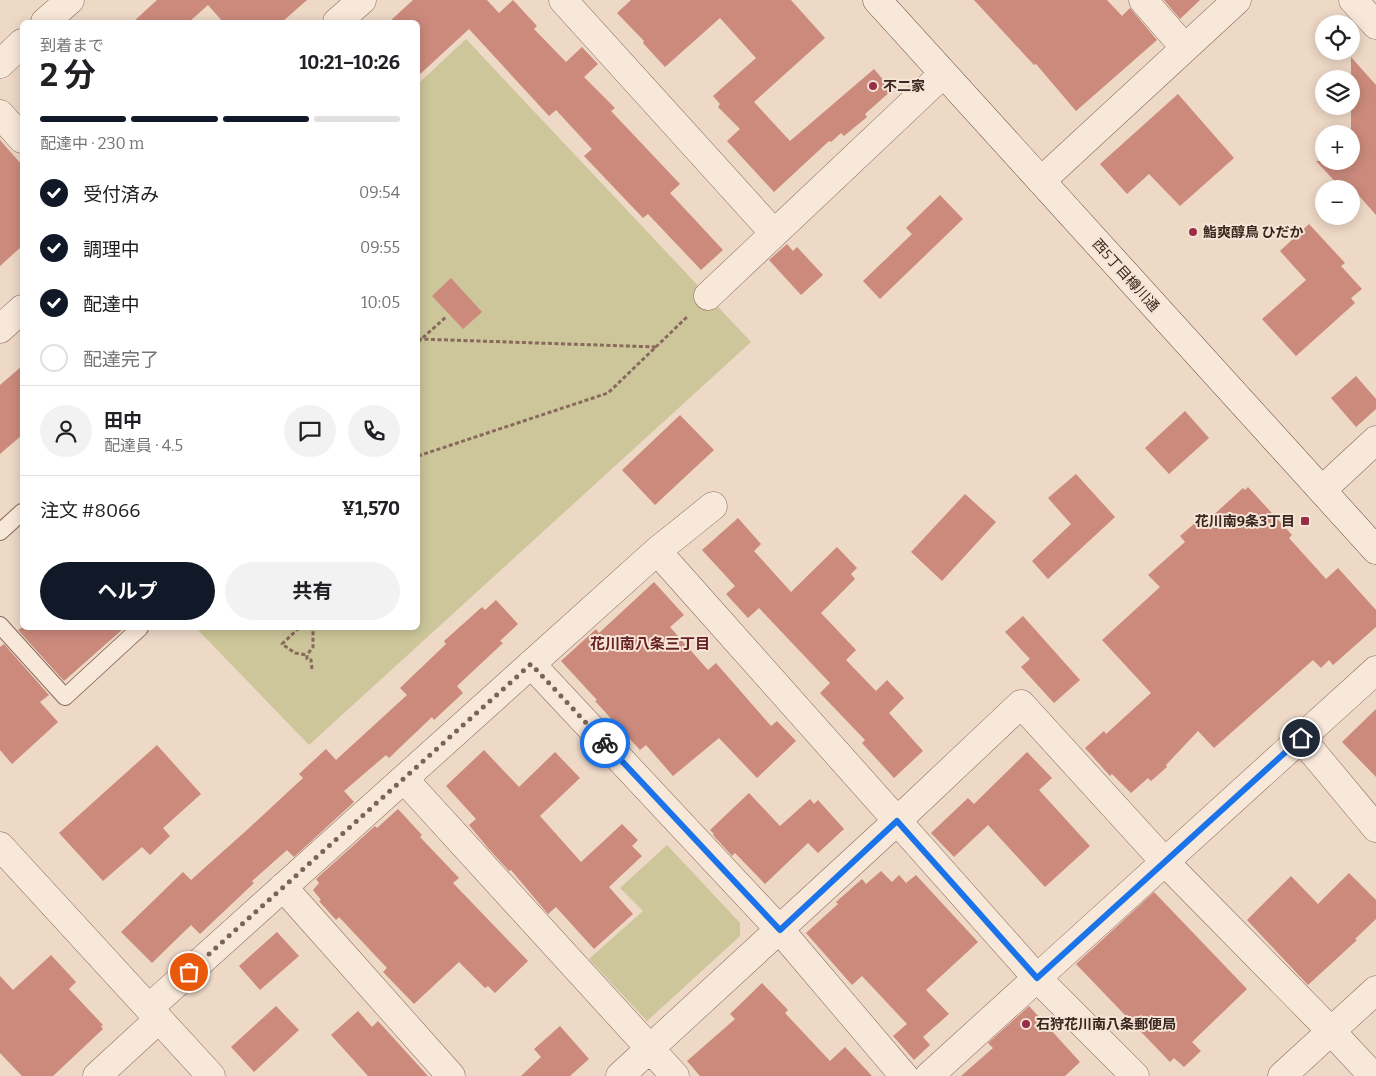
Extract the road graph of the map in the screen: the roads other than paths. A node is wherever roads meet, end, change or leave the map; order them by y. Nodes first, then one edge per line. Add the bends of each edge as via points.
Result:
1 (70, 0) edge
2 (362, 0) edge
3 (563, 0) edge
4 (877, 0) edge
5 (1143, 0) edge
6 (1237, 0) edge
7 (1354, 0) edge
8 (47, 20) edge
9 (339, 20) edge
10 (1376, 25) edge
11 (20, 45) edge
12 (1185, 48) junction
13 (0, 64) edge
14 (943, 74) junction
15 (0, 114) edge
16 (20, 137) edge
17 (1041, 181) junction
18 (774, 233) junction
19 (708, 296) road end
20 (20, 311) edge
21 (0, 330) edge
22 (1376, 440) edge
23 (1322, 490) junction
24 (713, 506) dead end
25 (20, 514) edge
26 (0, 532) edge
27 (1376, 550) edge
28 (657, 551) junction
29 (0, 625) edge
30 (138, 630) edge
31 (531, 664) junction
32 (1376, 670) edge
33 (1301, 738) junction
34 (404, 779) junction
35 (897, 821) junction
36 (1376, 828) edge
37 (0, 846) edge
38 (1165, 862) junction
39 (283, 887) junction
40 (780, 930) junction
41 (1037, 978) junction
42 (1376, 990) edge
43 (154, 1014) junction
44 (1331, 1031) junction
45 (650, 1049) junction
46 (96, 1076) edge
47 (211, 1076) edge
48 (451, 1076) edge
49 (620, 1076) edge
50 (675, 1076) edge
51 (904, 1076) edge
52 (929, 1076) edge
53 (1136, 1076) edge
54 (1282, 1076) edge
55 (1373, 1076) edge

1 - 8 street
2 - 9 street
3 - 18 street
4 - 14 street, 西5丁目樽川通
5 - 12 street
6 - 12 street
7 - 10 street
11 - 13 street
12 - 17 street
14 - 17 street, 西5丁目樽川通
14 - 18 street
15 - 16 street
17 - 23 street, 西5丁目樽川通
18 - 19 street
20 - 21 street
22 - 23 street
23 - 27 street, 西5丁目樽川通
24 - 28 street
25 - 26 lane
28 - 31 street
28 - 35 street
29 - 30 lane via 65,697
31 - 34 street
31 - 40 street
32 - 33 street
33 - 36 street
33 - 38 street
34 - 39 street
34 - 45 street
35 - 38 street via 1021,704
35 - 40 street
35 - 41 street
37 - 43 street
38 - 41 street
38 - 44 street
39 - 43 street
39 - 48 street
40 - 45 street
40 - 51 street
41 - 52 street
41 - 53 street
42 - 44 street
43 - 46 street
43 - 47 street
44 - 54 street
44 - 55 street
45 - 49 street
45 - 50 street

